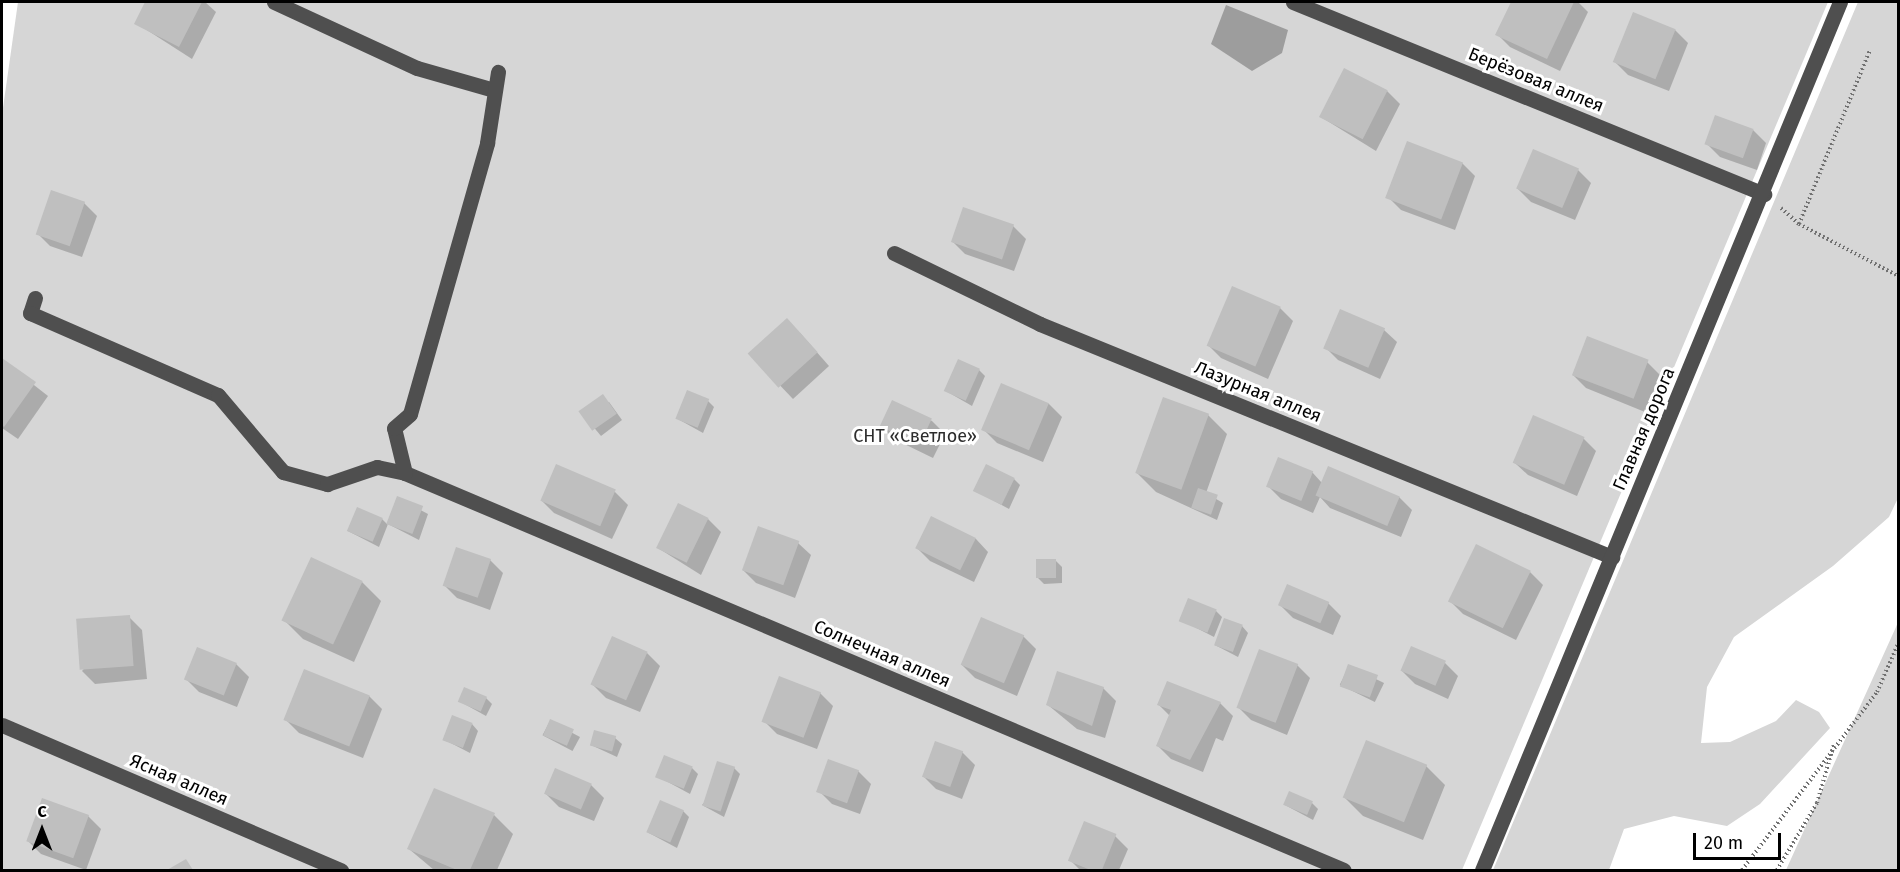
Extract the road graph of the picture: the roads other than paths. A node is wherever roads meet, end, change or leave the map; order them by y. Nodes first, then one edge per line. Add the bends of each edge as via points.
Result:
1 (274, 2) edge
2 (1293, 2) edge
3 (1840, 2) edge
4 (498, 72) dead end
5 (494, 90) junction
6 (1764, 194) junction
7 (894, 253) dead end
8 (35, 298) dead end
9 (405, 473) junction
10 (1612, 557) junction
11 (2, 724) edge
12 (340, 870) edge
13 (1344, 870) edge
14 (1482, 870) edge

1 - 5 street via 417,68
2 - 6 street, Берёзовая аллея
3 - 6 street, Главная дорога
4 - 5 street
5 - 9 street via 487,143 456,238 410,414 394,428
6 - 10 street, Главная дорога
7 - 10 street, Лазурная аллея via 1040,324
8 - 9 street, Солнечная аллея via 30,313 219,395 283,472 327,484 377,467
9 - 13 street, Солнечная аллея
10 - 14 street, Главная дорога
11 - 12 street, Ясная аллея

